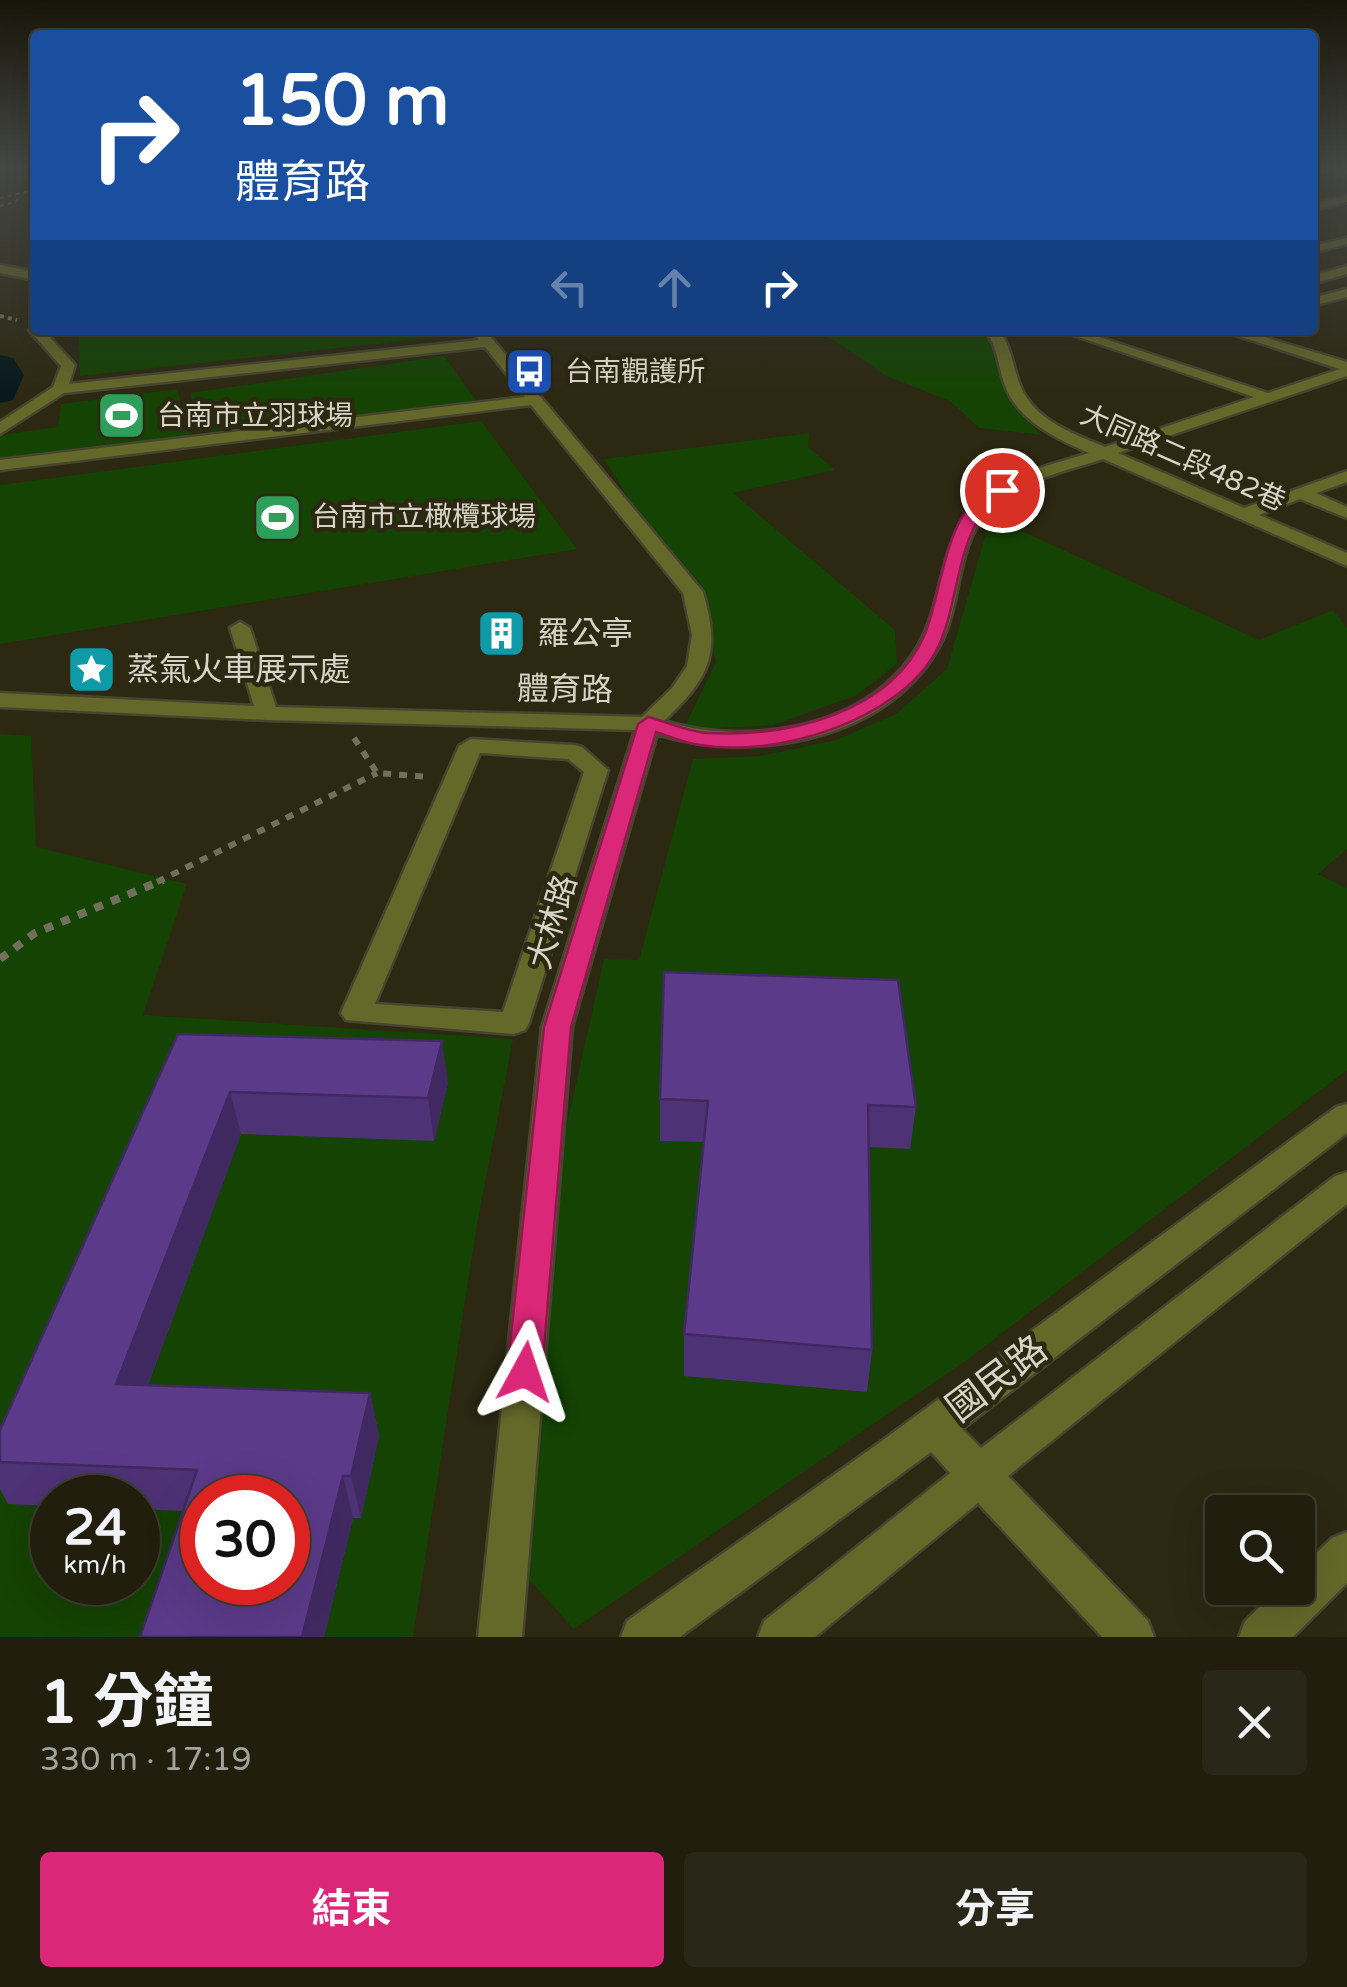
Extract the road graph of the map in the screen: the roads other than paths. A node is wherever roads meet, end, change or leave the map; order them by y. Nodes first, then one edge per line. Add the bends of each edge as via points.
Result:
1 (1342, 241) edge
2 (1318, 248) edge
3 (0, 270) edge
4 (1347, 270) edge
5 (30, 275) edge
6 (1318, 278) edge
7 (1347, 292) edge
8 (1318, 300) edge
9 (40, 335) edge
10 (997, 335) edge
11 (1081, 335) edge
12 (1243, 335) edge
13 (483, 336) edge
14 (1347, 369) edge
15 (60, 389) junction
16 (1267, 397) junction
17 (534, 400) junction
18 (0, 429) edge
19 (1104, 453) junction
20 (0, 465) edge
21 (1347, 476) edge
22 (1300, 493) junction
23 (1347, 512) edge
24 (1244, 514) junction
25 (1347, 560) edge
26 (240, 628) dead end
27 (0, 700) edge
28 (268, 713) junction
29 (648, 724) junction
30 (514, 1023) junction
31 (557, 1027) junction
32 (1347, 1116) edge
33 (1347, 1185) edge
34 (933, 1426) junction
35 (978, 1474) junction
36 (1347, 1554) edge
37 (500, 1637) edge
38 (643, 1637) edge
39 (780, 1637) edge
40 (1132, 1637) edge
41 (1261, 1637) edge

1 - 2 street
3 - 5 street
4 - 6 street
7 - 8 street
9 - 15 street via 68,365
10 - 19 street, 大同路二段482巷 via 1023,404 1056,432
11 - 16 street
12 - 14 street
13 - 15 street
13 - 17 street, 大林路
14 - 16 street, 體育路
15 - 18 street
16 - 19 street, 體育路
17 - 20 street
17 - 29 street, 大林路 via 693,592 705,633 701,663
19 - 24 street, 大同路二段482巷
19 - 29 street, 體育路 via 1002,490 977,508 925,653 884,697 826,723 751,738 703,740
21 - 22 street
22 - 23 street
22 - 24 street
24 - 25 street, 大同路二段482巷
26 - 28 street
27 - 28 street, 體育路
28 - 29 street, 體育路
29 - 31 street, 大林路
30 - 30 street via 596,770 574,752 470,746 356,1013
30 - 31 street
31 - 37 street, 大林路
32 - 34 street, 國民路
33 - 35 street, 國民路
34 - 35 street
34 - 38 street, 國民路
35 - 39 street, 國民路
35 - 40 street
36 - 41 street

